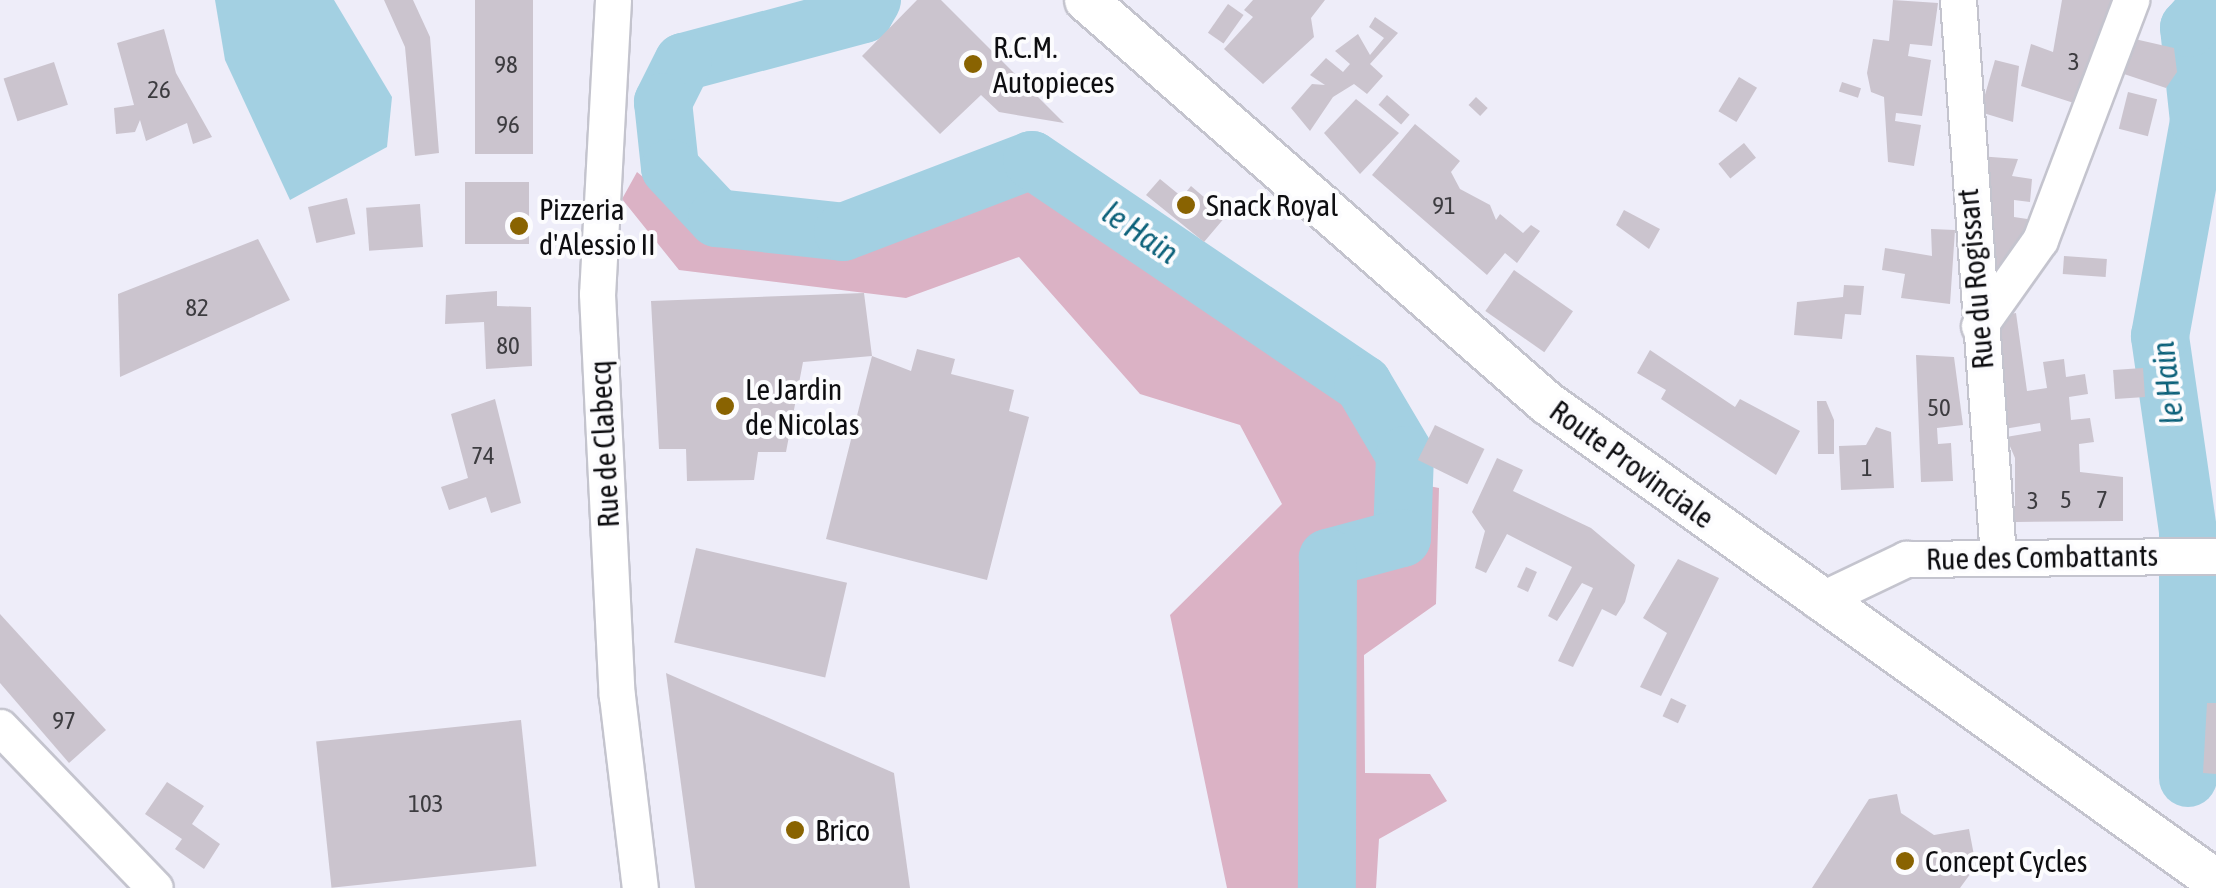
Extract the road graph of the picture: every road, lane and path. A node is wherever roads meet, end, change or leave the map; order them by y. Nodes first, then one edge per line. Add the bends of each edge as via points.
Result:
1 (614, 0) edge
2 (1086, 0) edge
3 (1958, 0) edge
4 (2131, 0) edge
5 (1979, 326) junction
6 (2201, 556) edge
7 (1998, 557) junction
8 (1818, 601) junction
9 (0, 727) edge
10 (2216, 881) edge
11 (154, 888) edge
12 (640, 888) edge

1 - 12 street, Rue de Clabecq via 597,294 617,696
2 - 8 main road, Route Provinciale via 1547,403
3 - 5 street, Rue du Rogissart
4 - 5 street via 2040,240
5 - 7 street, Rue du Rogissart
6 - 7 street, Rue des Combattants
7 - 8 street, Rue des Combattants via 1906,559
8 - 10 main road, Route Provinciale
9 - 11 street

